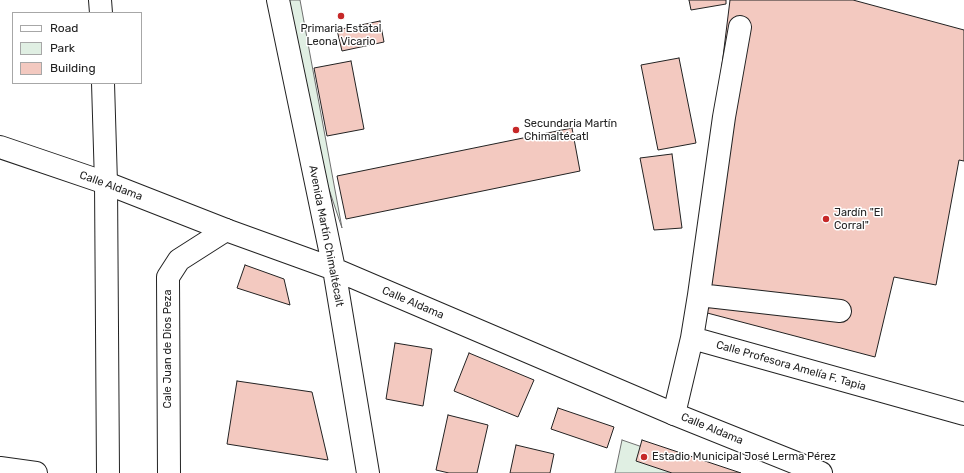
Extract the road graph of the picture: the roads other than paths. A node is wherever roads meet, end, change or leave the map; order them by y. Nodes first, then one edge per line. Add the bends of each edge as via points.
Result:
1 (100, 0) edge
2 (278, 0) edge
3 (101, 12) edge
4 (740, 27) dead end
5 (103, 84) edge
6 (0, 147) edge
7 (106, 183) junction
8 (226, 230) junction
9 (334, 269) junction
10 (699, 294) junction
11 (840, 311) dead end
12 (692, 338) junction
13 (674, 414) junction
14 (964, 414) edge
15 (0, 468) edge
16 (36, 473) edge
17 (108, 473) edge
18 (168, 473) edge
19 (368, 473) edge
20 (821, 473) edge

1 - 3 main road
2 - 9 main road, Avenida Martín Chimaltécalt
4 - 10 main road via 724,117
5 - 7 main road
6 - 7 main road, Calle Aldama
7 - 8 main road, Calle Aldama
7 - 17 main road
8 - 9 main road, Calle Aldama
8 - 18 main road, Cale Juan de Dios Peza via 180,260 168,277
9 - 13 main road, Calle Aldama
9 - 19 main road, Avenida Martín Chimaltécalt
10 - 11 main road
10 - 12 main road
12 - 13 main road
12 - 14 main road, Calle Profesora Amelía F. Tapia
13 - 20 main road, Calle Aldama
15 - 16 main road

